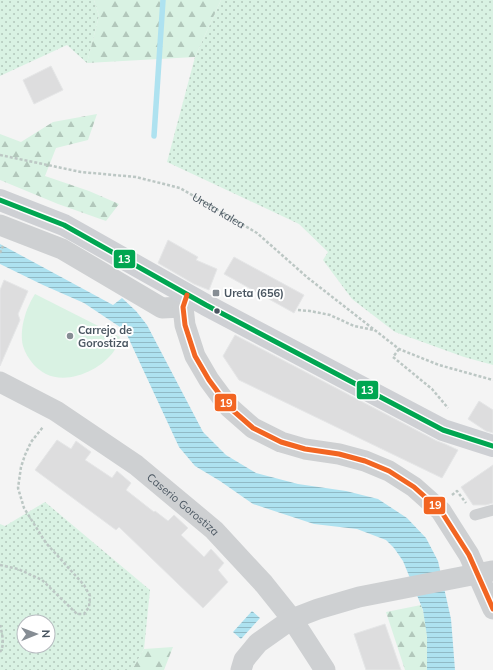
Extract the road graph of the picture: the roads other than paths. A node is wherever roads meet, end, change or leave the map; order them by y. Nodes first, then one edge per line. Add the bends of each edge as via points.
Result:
1 (0, 200) edge
2 (0, 225) edge
3 (185, 301) junction
4 (0, 382) edge
5 (493, 446) edge
6 (493, 510) edge
7 (475, 515) dead end
8 (486, 573) edge
9 (493, 609) edge
10 (292, 619) junction
11 (241, 670) edge
12 (325, 670) edge

1 - 3 street via 64,225
2 - 3 street via 62,249 162,308
3 - 5 street via 442,430
3 - 8 street via 185,325 195,356 229,407 253,428 281,442 366,461 389,471 414,487 441,511 469,555
4 - 10 street, Caserio Gorostiza via 56,411 136,465 214,530 264,584
6 - 7 lane
8 - 9 street
8 - 10 street via 359,597 318,608
10 - 11 street via 258,643 244,660
10 - 12 street, Caserio Gorostiza

